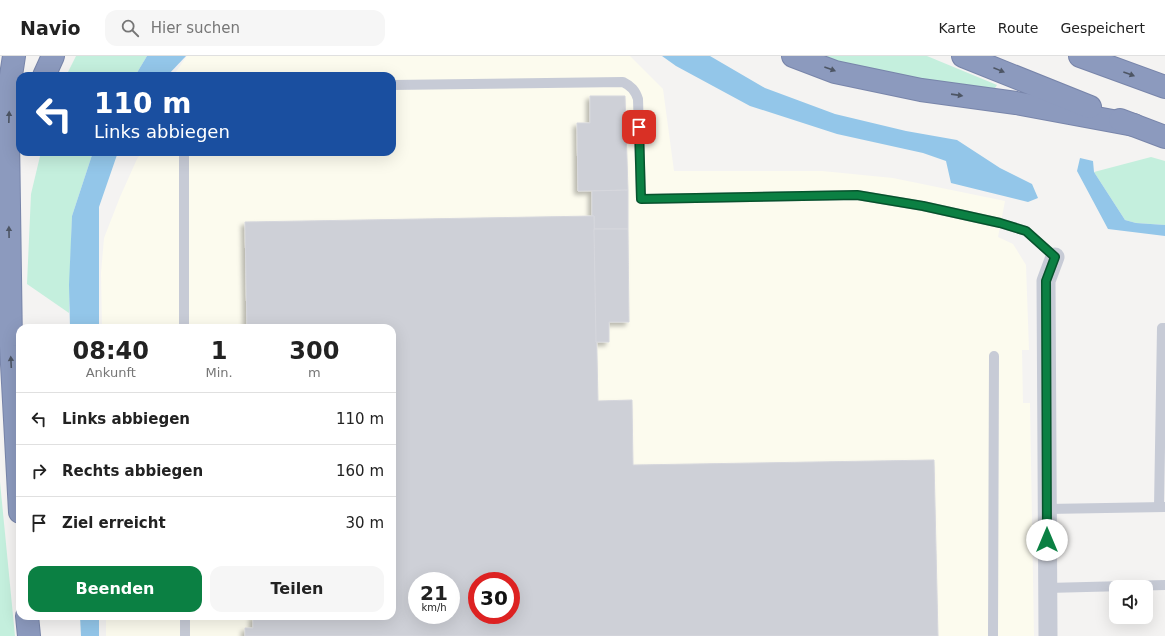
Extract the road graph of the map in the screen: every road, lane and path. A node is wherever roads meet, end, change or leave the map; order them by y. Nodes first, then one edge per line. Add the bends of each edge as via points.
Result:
1 (14, 56) edge
2 (53, 56) edge
3 (793, 56) edge
4 (963, 56) edge
5 (1080, 56) edge
6 (46, 72) edge
7 (396, 85) edge
8 (1165, 87) edge
9 (1134, 125) junction
10 (1165, 137) edge
11 (16, 150) edge
12 (184, 156) edge
13 (8, 170) junction
14 (1055, 257) joint
15 (184, 324) edge
16 (1165, 328) edge
17 (994, 356) dead end
18 (16, 446) edge
19 (1162, 507) edge
20 (1047, 509) junction
21 (1165, 585) edge
22 (1047, 588) junction
23 (27, 620) edge
24 (184, 620) edge
25 (29, 636) edge
26 (185, 636) edge
27 (993, 636) edge
28 (1048, 636) edge

13 -> 1 highway via 10,82
2 - 6 highway
3 -> 9 highway via 835,72 921,90 1016,103
4 -> 9 highway
5 -> 8 highway
7 - 14 lane via 623,82 636,92 638,99 641,199 857,195 923,206 1026,231
9 - 10 highway
11 - 13 highway
12 - 15 lane
18 -> 13 highway via 10,346
14 - 20 street via 1046,281
16 - 19 lane via 1162,328
17 - 27 lane
19 - 20 lane
20 - 22 street
21 - 22 lane
22 - 28 street
23 - 25 highway
24 - 26 lane

